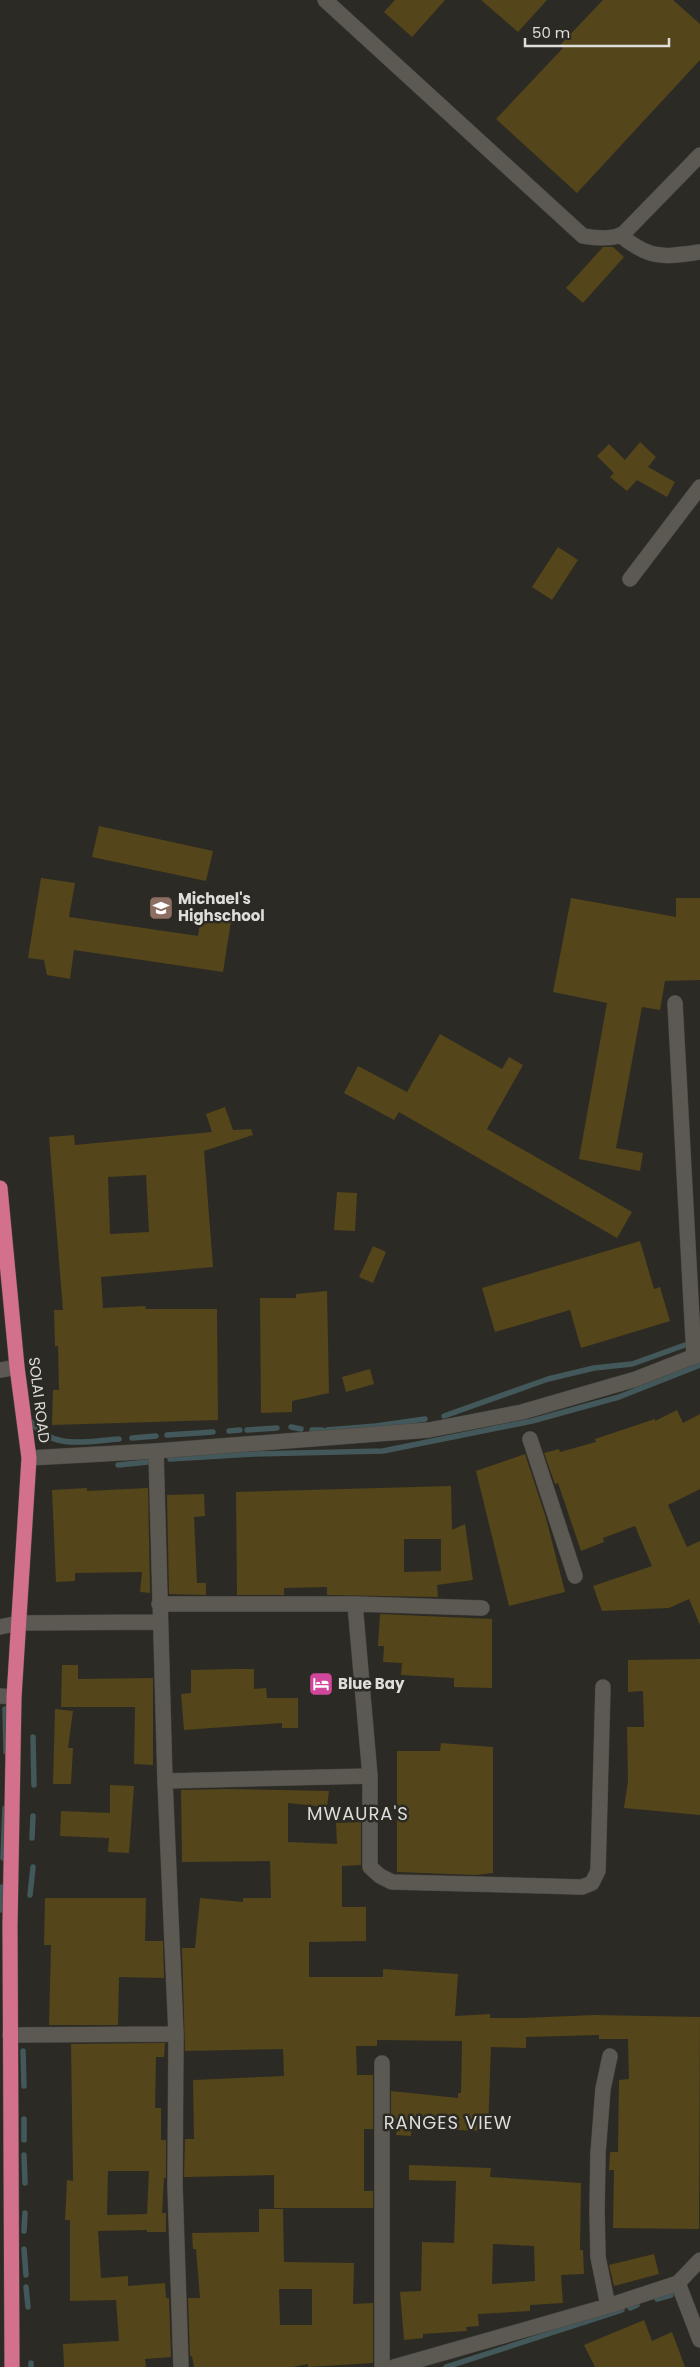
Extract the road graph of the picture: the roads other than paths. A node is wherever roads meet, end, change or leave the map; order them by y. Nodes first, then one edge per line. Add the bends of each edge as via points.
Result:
1 (325, 0) edge
2 (700, 155) edge
3 (620, 236) junction
4 (700, 252) edge
5 (700, 487) edge
6 (630, 579) dead end
7 (675, 1003) dead end
8 (0, 1188) edge
9 (697, 1355) edge
10 (17, 1367) junction
11 (0, 1370) edge
12 (530, 1440) dead end
13 (156, 1451) junction
14 (29, 1458) junction
15 (575, 1576) dead end
16 (159, 1604) junction
17 (355, 1604) junction
18 (482, 1608) dead end
19 (160, 1622) junction
20 (19, 1623) junction
21 (0, 1628) edge
22 (603, 1687) dead end
23 (7, 1696) edge
24 (370, 1776) junction
25 (165, 1781) junction
26 (176, 2034) junction
27 (10, 2035) junction
28 (610, 2056) dead end
29 (382, 2063) dead end
30 (700, 2260) edge
31 (678, 2283) junction
32 (608, 2306) junction
33 (700, 2340) edge
34 (12, 2367) edge
35 (181, 2367) edge
36 (382, 2367) edge
37 (394, 2367) edge

1 - 3 street via 583,236
2 - 3 street
3 - 4 street via 654,256
5 - 6 street
7 - 9 street
8 - 10 highway, SOLAI ROAD
9 - 13 street via 636,1379 522,1412 429,1430
10 - 11 street
10 - 14 highway, SOLAI ROAD
12 - 15 street
13 - 14 street
13 - 16 street
14 - 20 highway, SOLAI ROAD
16 - 17 street
16 - 19 street
17 - 18 street
17 - 24 street
19 - 20 street
19 - 25 street
20 - 21 street
20 - 23 highway, SOLAI ROAD
22 - 24 street via 598,1871 592,1883 582,1887 392,1882 370,1867
23 - 27 highway, SOLAI ROAD
24 - 25 street
25 - 26 street
26 - 27 street
26 - 35 street via 175,2185
27 - 34 highway, SOLAI ROAD
28 - 32 street via 603,2089 597,2210 598,2257
29 - 36 street
30 - 31 street
31 - 32 street
31 - 33 street
32 - 37 street

